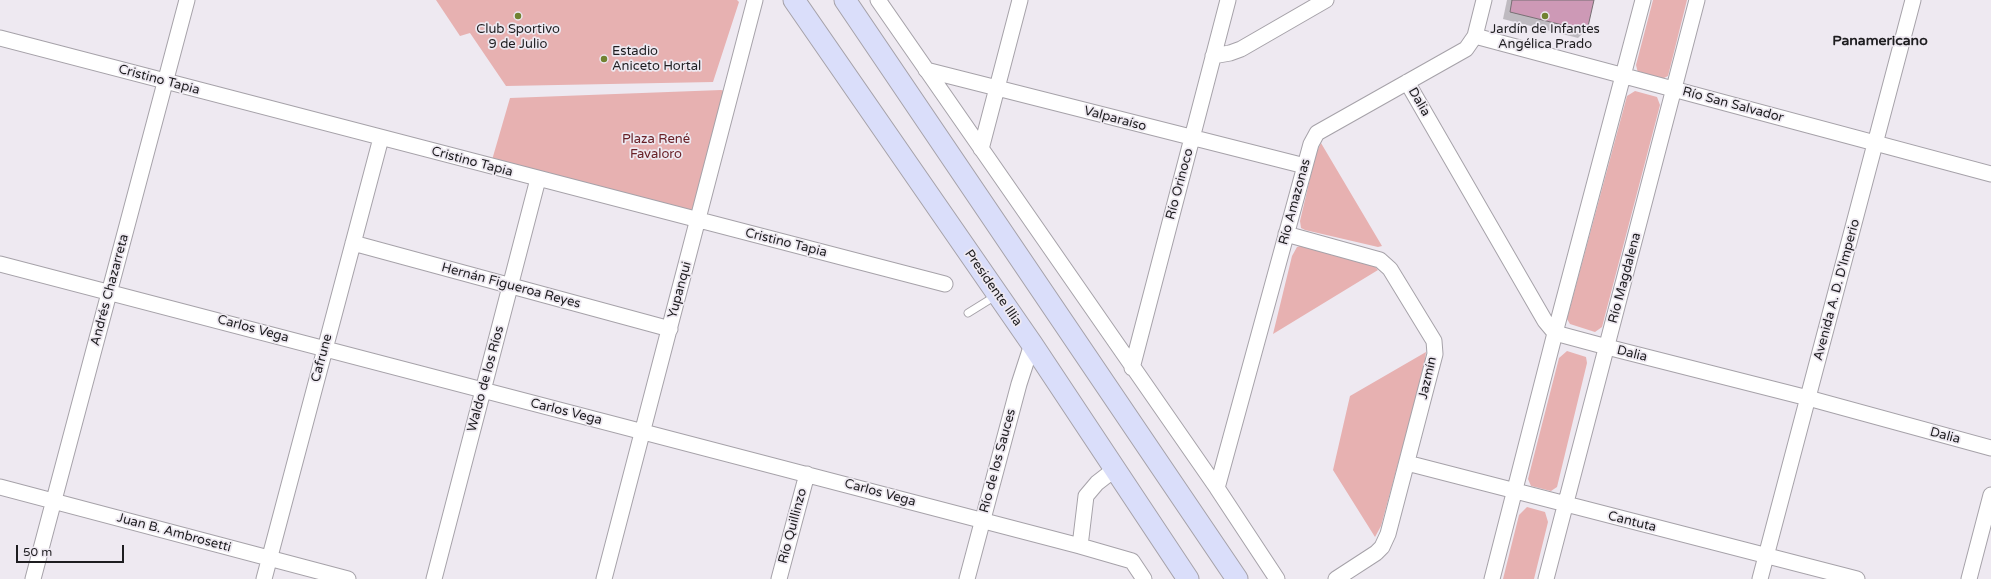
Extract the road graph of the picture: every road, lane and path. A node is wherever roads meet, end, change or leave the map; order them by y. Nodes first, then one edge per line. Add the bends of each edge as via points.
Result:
1 (187, 0) edge
2 (755, 0) edge
3 (794, 0) edge
4 (845, 0) edge
5 (878, 0) edge
6 (1020, 0) edge
7 (1228, 0) edge
8 (1326, 0) edge
9 (1484, 0) edge
10 (1643, 0) edge
11 (1697, 0) edge
12 (1913, 0) edge
13 (1476, 36) junction
14 (0, 38) edge
15 (1213, 56) junction
16 (926, 70) junction
17 (1623, 77) junction
18 (166, 82) junction
19 (1407, 82) junction
20 (997, 88) junction
21 (1675, 90) junction
22 (380, 138) junction
23 (1192, 139) junction
24 (1876, 143) junction
25 (981, 149) junction
26 (1305, 166) junction
27 (1991, 174) edge
28 (538, 179) junction
29 (698, 221) junction
30 (1286, 234) junction
31 (353, 243) junction
32 (0, 264) edge
33 (945, 284) dead end
34 (510, 286) junction
35 (110, 292) junction
36 (998, 294) junction
37 (968, 313) dead end
38 (670, 329) junction
39 (1555, 333) junction
40 (1032, 344) junction
41 (1607, 347) junction
42 (325, 348) junction
43 (1132, 368) junction
44 (483, 390) junction
45 (1808, 398) junction
46 (643, 431) junction
47 (1991, 448) edge
48 (1407, 463) junction
49 (1115, 469) junction
50 (807, 474) junction
51 (0, 487) edge
52 (1216, 488) junction
53 (1515, 492) junction
54 (1991, 495) edge
55 (54, 502) junction
56 (1565, 504) junction
57 (983, 520) junction
58 (1080, 546) junction
59 (1766, 556) junction
60 (269, 558) junction
61 (33, 579) edge
62 (264, 579) edge
63 (347, 579) edge
64 (434, 579) edge
65 (604, 579) edge
66 (779, 579) edge
67 (967, 579) edge
68 (1144, 579) edge
69 (1188, 579) edge
70 (1237, 579) edge
71 (1277, 579) edge
72 (1336, 579) edge
73 (1492, 579) edge
74 (1546, 579) edge
75 (1760, 579) edge
76 (1857, 579) edge
77 (1969, 579) edge

1 - 18 street, Andrés Chazarreta
2 - 29 street, Yupanqui
3 - 36 main road, Presidente Illia
4 - 70 main road
5 - 16 street
6 - 20 street
7 - 15 street, Río Orinoco
8 - 15 street via 1241,49
9 - 13 street
10 - 17 street
11 - 21 street, Río Magdalena
12 - 24 street, Avenida A. D. D'Imperio
13 - 17 street, Río San Salvador
13 - 19 street, Río Amazonas via 1466,48
14 - 18 street, Cristino Tapia
15 - 23 street, Río Orinoco
16 - 20 street, Valparaíso
16 - 25 street
17 - 21 street, Río San Salvador
17 - 39 street
18 - 22 street, Cristino Tapia
18 - 35 street, Andrés Chazarreta
19 - 26 street, Río Amazonas via 1317,133 1310,144
19 - 39 street, Dalia via 1545,322
20 - 23 street, Valparaíso
20 - 25 street
21 - 24 street, Río San Salvador
21 - 41 street, Río Magdalena
22 - 28 street, Cristino Tapia
22 - 31 street, Cafrune
23 - 26 street, Valparaíso
23 - 43 street, Río Orinoco
24 - 27 street, Río San Salvador
24 - 45 street, Avenida A. D. D'Imperio
25 - 43 street
26 - 30 street, Río Amazonas
28 - 29 street, Cristino Tapia
28 - 34 street, Waldo de los Ríos
29 - 33 street, Cristino Tapia
29 - 38 street, Yupanqui
30 - 48 street, Jazmín via 1380,260 1390,269 1434,341 1435,354
30 - 52 street, Río Amazonas
31 - 34 street, Hernán Figueroa Reyes
31 - 42 street, Cafrune
32 - 35 street, Carlos Vega
34 - 38 street, Hernán Figueroa Reyes
34 - 44 street, Waldo de los Ríos
35 - 42 street, Carlos Vega
35 - 55 street, Andrés Chazarreta
36 - 37 lane
36 - 40 main road, Presidente Illia
38 - 46 street, Yupanqui
39 - 41 street, Dalia
39 - 53 street
40 - 49 main road, Presidente Illia
40 - 57 street, Río de los Sauces
41 - 45 street, Dalia
41 - 56 street, Río Magdalena
42 - 44 street, Carlos Vega
42 - 60 street, Cafrune
43 - 52 street
44 - 46 street, Carlos Vega
44 - 64 street, Waldo de los Ríos
45 - 47 street, Dalia
45 - 59 street, Avenida A. D. D'Imperio
46 - 50 street, Carlos Vega
46 - 65 street, Yupanqui
48 - 53 street, Cantuta
48 - 72 street, Jazmín via 1388,534 1382,546 1376,553
49 - 58 street via 1097,483 1086,496
49 - 69 main road, Presidente Illia
50 - 57 street, Carlos Vega
50 - 66 street, Río Quillinzo
51 - 55 street, Juan B. Ambrosetti
52 - 71 street
53 - 56 street, Cantuta
53 - 73 street
54 - 77 street
55 - 60 street, Juan B. Ambrosetti
55 - 61 street, Andrés Chazarreta
56 - 59 street, Cantuta
56 - 74 street, Río Magdalena
57 - 58 street, Carlos Vega
57 - 67 street, Río de los Sauces
58 - 68 street, Carlos Vega via 1132,561
59 - 75 street, Avenida A. D. D'Imperio
59 - 76 street, Cantuta
60 - 62 street, Cafrune
60 - 63 street, Juan B. Ambrosetti

